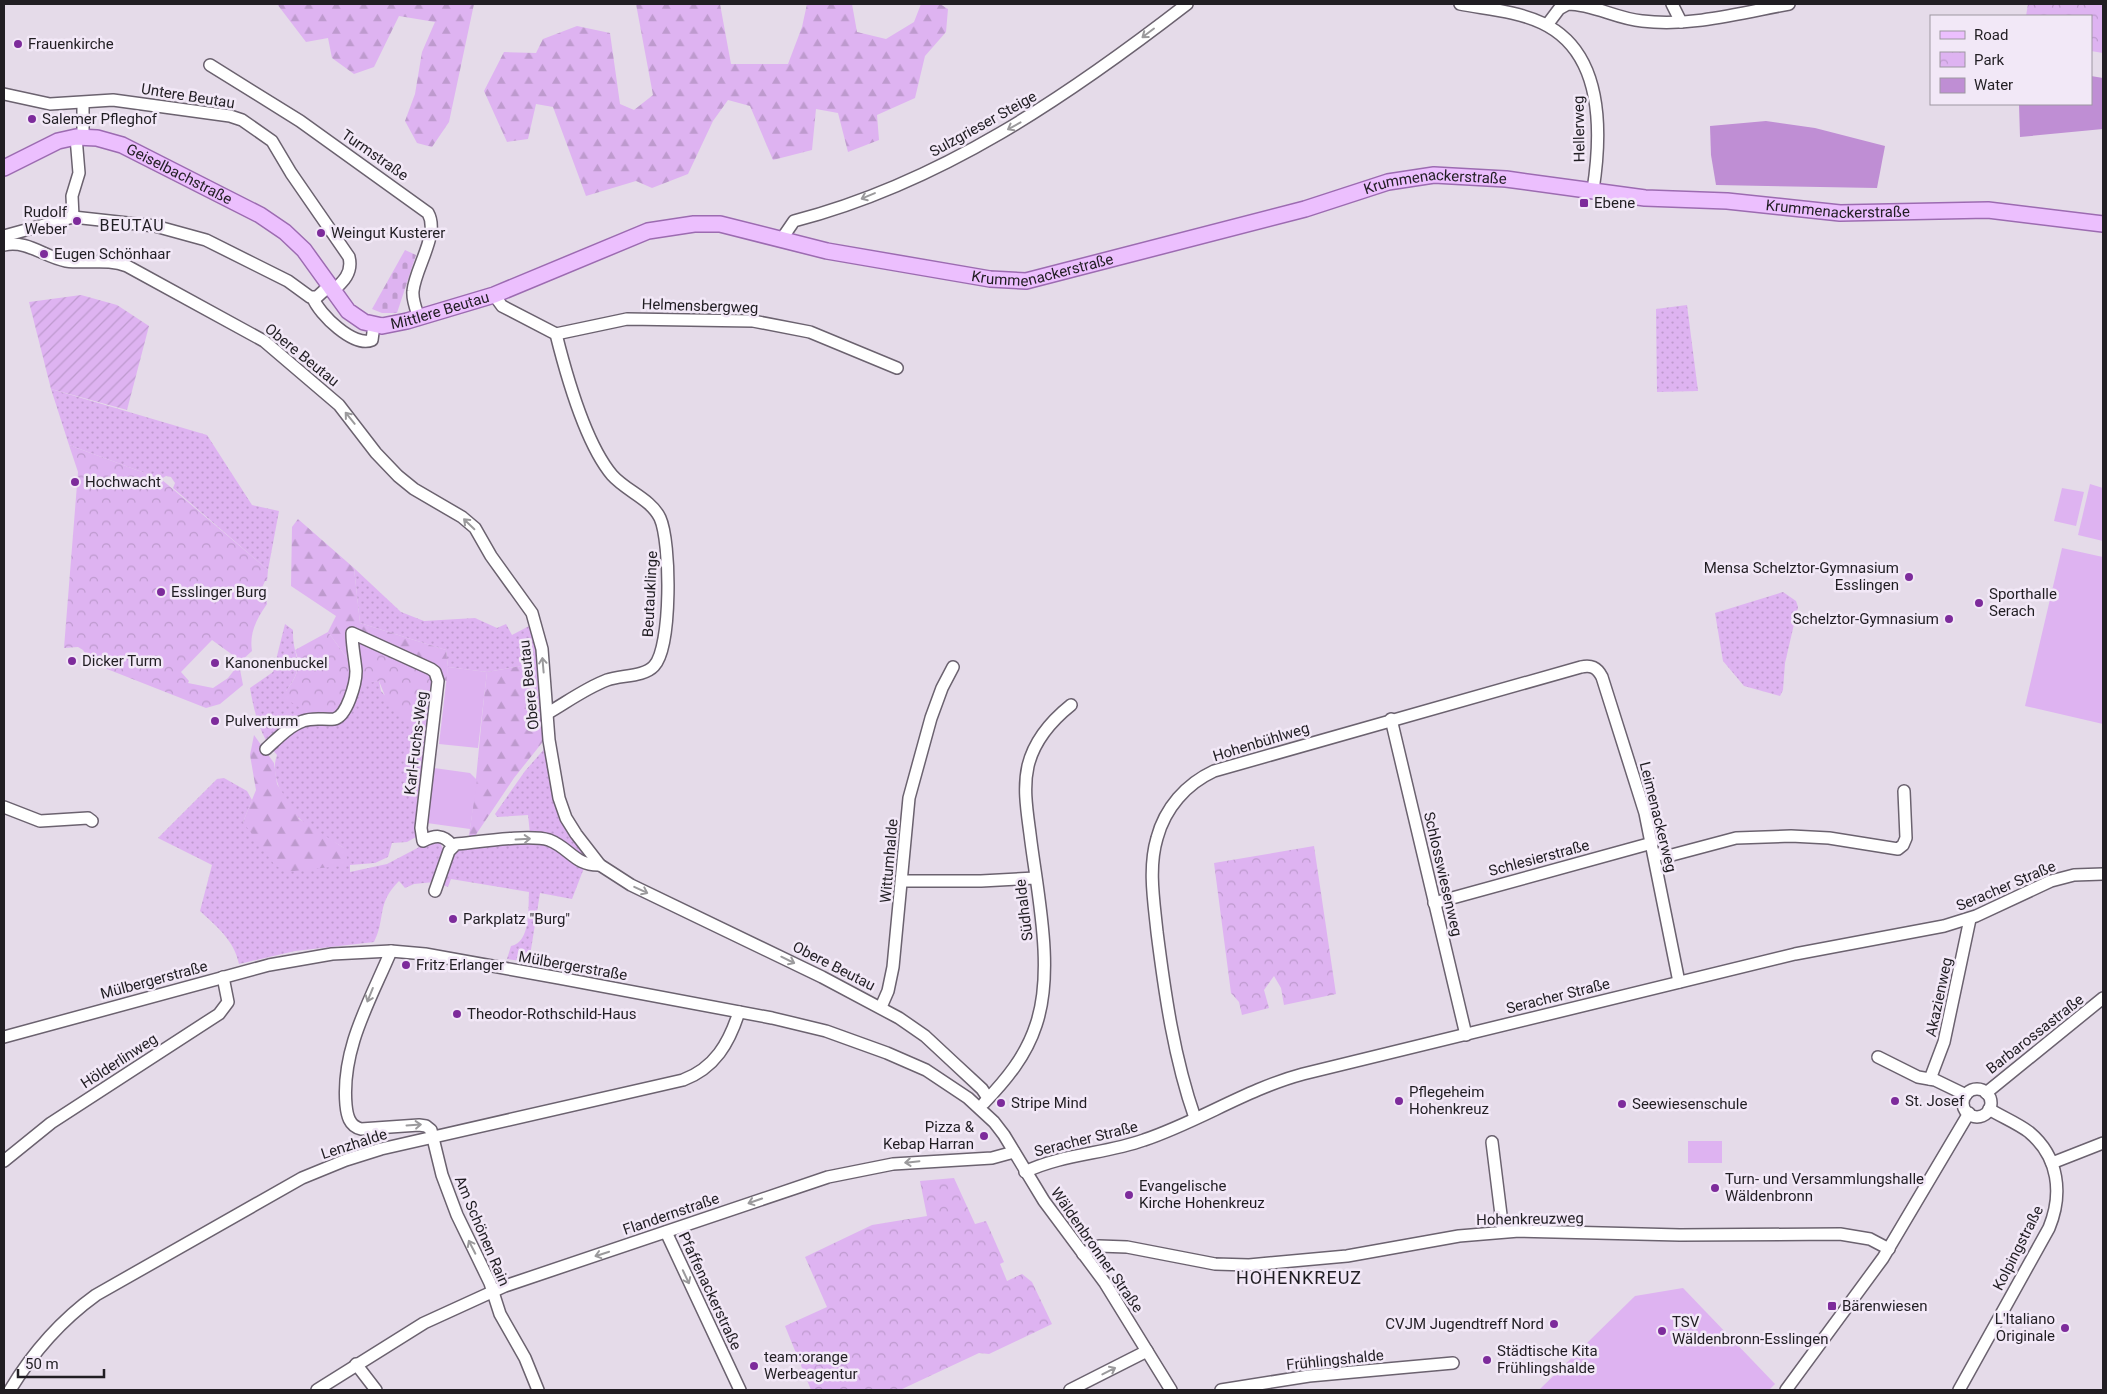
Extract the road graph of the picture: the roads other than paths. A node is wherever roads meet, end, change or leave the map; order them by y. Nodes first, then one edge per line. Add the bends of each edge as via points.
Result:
1 (1186, 4) edge
2 (1460, 4) edge
3 (1672, 4) edge
4 (1789, 4) edge
5 (1681, 22) junction
6 (1547, 26) junction
7 (210, 65) dead end
8 (4, 94) edge
9 (83, 103) junction
10 (79, 137) junction
11 (4, 168) edge
12 (1593, 190) junction
13 (73, 217) junction
14 (2103, 224) edge
15 (6, 240) edge
16 (781, 240) junction
17 (331, 289) junction
18 (494, 295) junction
19 (313, 298) junction
20 (419, 318) junction
21 (374, 325) junction
22 (556, 334) junction
23 (897, 368) dead end
24 (1592, 666) joint
25 (952, 667) dead end
26 (1071, 705) dead end
27 (548, 713) junction
28 (1391, 719) junction
29 (266, 749) dead end
30 (1904, 791) dead end
31 (4, 808) edge
32 (92, 821) dead end
33 (452, 845) junction
34 (1653, 848) junction
35 (600, 864) junction
36 (2103, 874) edge
37 (1035, 878) junction
38 (902, 881) junction
39 (435, 891) dead end
40 (1434, 903) junction
41 (1970, 919) junction
42 (391, 951) junction
43 (224, 977) junction
44 (1679, 982) junction
45 (2103, 998) edge
46 (881, 1007) junction
47 (739, 1012) junction
48 (1466, 1034) junction
49 (4, 1037) edge
50 (1878, 1057) dead end
51 (1930, 1078) junction
52 (1986, 1093) junction
53 (1966, 1095) junction
54 (988, 1098) junction
55 (979, 1108) junction
56 (1989, 1109) junction
57 (1969, 1114) junction
58 (1195, 1118) junction
59 (433, 1137) junction
60 (1492, 1142) dead end
61 (2103, 1144) edge
62 (1014, 1152) junction
63 (4, 1161) edge
64 (2052, 1163) junction
65 (1025, 1172) junction
66 (1502, 1231) junction
67 (666, 1232) junction
68 (1889, 1249) junction
69 (1084, 1254) junction
70 (492, 1291) junction
71 (1148, 1351) junction
72 (1453, 1363) dead end
73 (356, 1364) junction
74 (10, 1390) edge
75 (317, 1390) edge
76 (376, 1390) edge
77 (538, 1390) edge
78 (740, 1390) edge
79 (1070, 1390) edge
80 (1171, 1390) edge
81 (1221, 1390) edge
82 (1786, 1390) edge
83 (1959, 1390) edge

1 -> 16 street, Sulzgrieser Steige via 1083,82 1019,124 933,169 839,209 794,221
2 - 6 street, Hellerweg via 1525,17
3 - 5 street
4 - 5 street
5 - 6 street via 1627,19 1568,4 1559,9
6 - 12 street, Hellerweg via 1572,47 1586,67 1592,84 1596,119
7 - 20 street, Turmstraße via 300,121 428,213 431,232 413,292
8 - 9 street, Untere Beutau via 50,104
9 - 10 street
9 - 17 street, Untere Beutau via 113,100 230,116 260,131 275,146 349,257 348,274
10 - 11 main road, Geiselbachstraße via 50,144
10 - 13 street via 79,173 72,196
10 - 17 main road, Geiselbachstraße via 105,139 122,145 269,220 304,250
12 - 14 main road, Krummenackerstraße via 1645,198 1727,201 1853,214 1999,210
12 - 16 main road, Krummenackerstraße via 1478,177 1434,175 1404,178 1296,212 1058,274 1016,281
13 - 15 street
13 - 19 street via 131,222 197,236 288,281
27 -> 15 street, Obere Beutau via 542,649 536,623 527,604 469,522 398,476 329,396 264,341 127,266 114,262 66,260
16 - 18 main road, Mittlere Beutau via 720,224 656,229
17 - 19 street
17 - 21 main road, Mittlere Beutau via 352,315
18 - 20 main road, Mittlere Beutau
18 - 22 street via 502,306
19 - 21 street via 331,322 358,341 372,340
20 - 21 main road, Mittlere Beutau
22 - 23 street, Helmensbergweg via 627,319 753,320 810,332
22 - 27 street, Beutauklinge via 574,395 601,458 622,486 657,512 665,532 669,567 665,630 656,665 648,671 606,680
24 - 28 street, Hohenbühlweg
24 - 34 street, Leimenackerweg via 1602,677 1641,798
25 - 38 street, Wittumhalde via 942,688 936,720 909,798
26 - 37 street, Südhalde via 1046,729 1028,765 1026,794
27 - 35 street, Obere Beutau via 553,770 561,804 576,834
28 - 40 street, Schlosswiesenweg
28 - 58 street, Hohenbühlweg via 1214,771 1187,788 1164,818 1154,852 1155,914 1175,1048
29 - 33 street, Karl-Fuchs-Weg via 298,723 311,719 334,719 343,712 356,672 352,633 431,669 438,682 420,824 423,841 439,836
30 - 34 street, Schlesierstraße via 1906,838 1903,845 1894,849 1817,837 1743,838 1672,855
31 - 32 street via 40,821 88,818
33 -> 35 street via 527,838 547,840 582,863
33 - 39 street
34 - 40 street, Schlesierstraße
34 - 44 street, Leimenackerweg
35 -> 46 street, Obere Beutau via 631,885
36 - 41 street, Seracher Straße via 2074,875 2051,881
37 - 38 street via 972,882
37 - 54 street, Südhalde via 1045,961 1039,1017 1021,1057 1006,1080
38 - 46 street, Wittumhalde via 892,976
40 - 48 street, Schlosswiesenweg
41 - 44 street, Seracher Straße via 1802,952
41 - 51 street, Akazienweg via 1944,1042
42 - 43 street, Mülbergerstraße via 315,956 269,964
42 - 47 street, Mülbergerstraße via 425,954
42 -> 59 street via 367,1003 350,1053 346,1080 348,1115 357,1128 423,1125 429,1127
43 - 49 street, Mülbergerstraße
43 - 63 street, Hölderlinweg via 228,1002 219,1014 51,1123
44 - 48 street, Seracher Straße
45 - 52 street, Barbarossastraße
46 - 54 street, Obere Beutau via 925,1036
47 - 55 street, Mülbergerstraße via 826,1031 903,1059 938,1077
47 - 59 street, Lenzhalde via 725,1046 705,1069 692,1076
48 - 58 street, Seracher Straße via 1287,1078
50 - 51 street via 1918,1076
51 - 53 street
52 - 53 street, Barbarossastraße via 1976,1089
52 - 56 street, Barbarossastraße via 1990,1098
53 - 57 street via 1963,1105
54 - 55 street, Südhalde
55 - 62 street, Mülbergerstraße via 1000,1129
56 - 57 street via 1981,1116
56 - 64 street, Kolpingstraße via 2030,1133
57 - 68 street
58 - 65 street, Seracher Straße via 1132,1145 1044,1164
70 -> 59 street, Am Schönen Rain via 449,1194
59 - 74 street, Lenzhalde via 368,1152 302,1178 108,1287 60,1324
60 - 66 street
61 - 64 street
62 - 65 street, Wäldenbronner Straße
62 -> 67 street, Flandernstraße via 992,1158 893,1164 828,1177
64 - 83 street, Kolpingstraße via 2058,1191 2052,1222
65 - 69 street, Wäldenbronner Straße
66 - 68 street, Hohenkreuzweg via 1680,1235 1833,1233 1865,1237
66 - 69 street, Hohenkreuzweg via 1367,1254 1249,1265 1215,1264 1127,1247 1099,1246
67 -> 70 street, Flandernstraße
67 -> 78 street, Pfaffenackerstraße
68 - 82 street
69 - 71 street, Wäldenbronner Straße
70 - 73 street, Flandernstraße via 424,1323
70 - 77 street, Am Schönen Rain
79 -> 71 street
71 - 80 street, Wäldenbronner Straße
72 - 81 street, Frühlingshalde via 1309,1376
73 - 75 street, Flandernstraße
73 - 76 street

